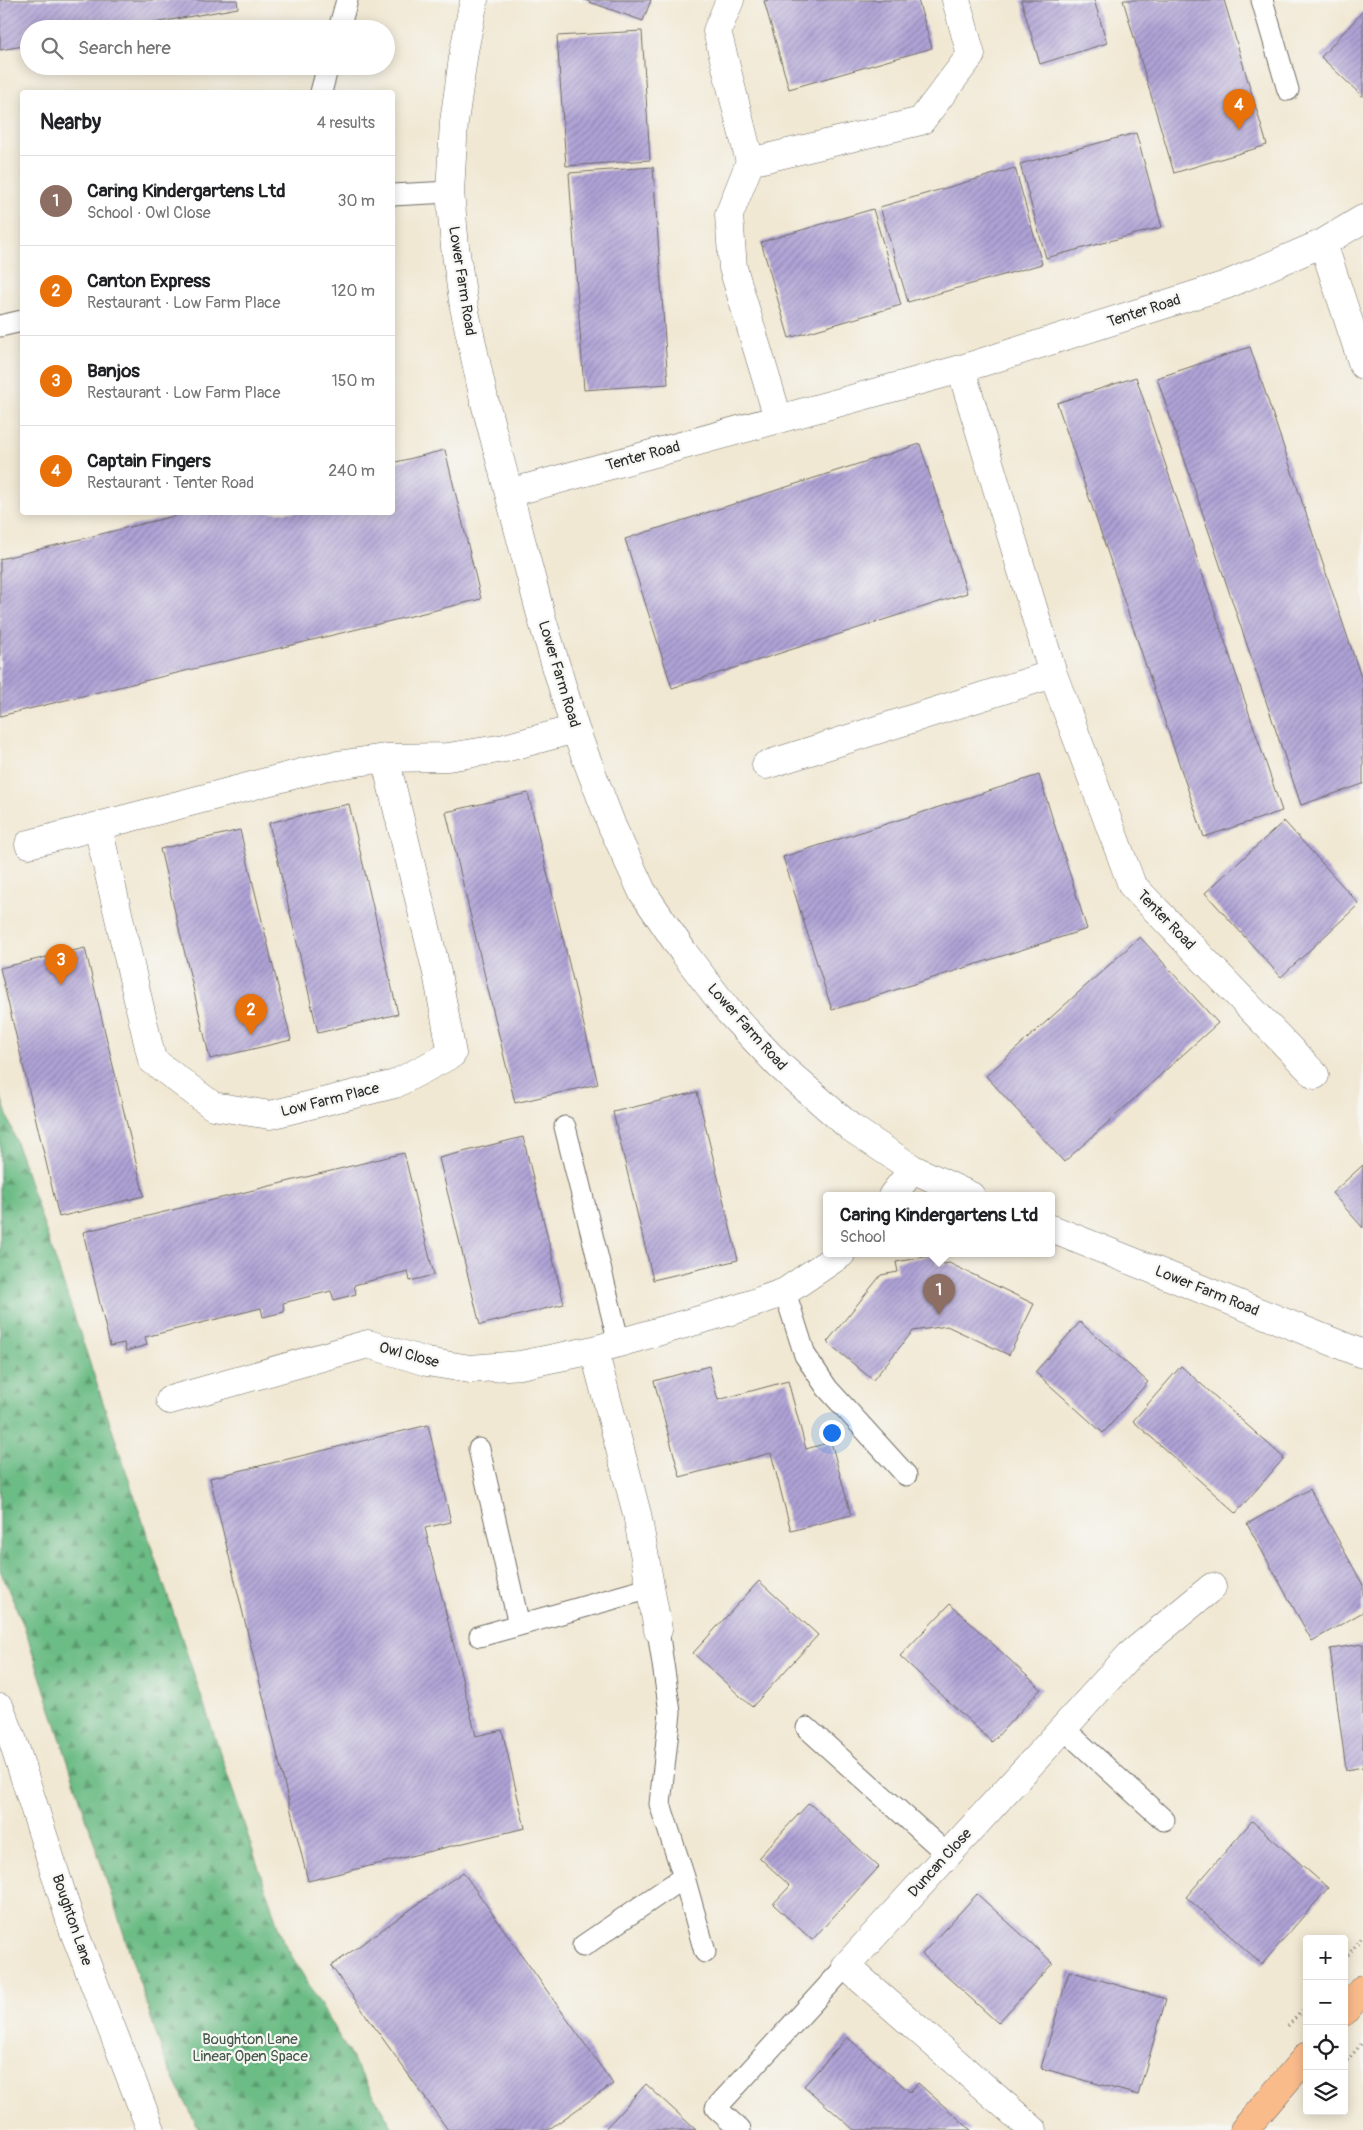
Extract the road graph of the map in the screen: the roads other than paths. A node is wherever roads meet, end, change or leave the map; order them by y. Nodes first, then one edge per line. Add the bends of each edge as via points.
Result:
1 (347, 0) edge
2 (474, 0) edge
3 (730, 0) edge
4 (956, 0) edge
5 (1262, 0) edge
6 (341, 20) edge
7 (326, 75) edge
8 (322, 90) edge
9 (1288, 90) dead end
10 (750, 162) junction
11 (450, 192) junction
12 (395, 195) edge
13 (1363, 219) edge
14 (1323, 243) junction
15 (20, 321) edge
16 (0, 326) edge
17 (1363, 365) edge
18 (961, 369) junction
19 (778, 418) junction
20 (509, 493) junction
21 (1053, 674) junction
22 (575, 729) junction
23 (385, 758) junction
24 (766, 765) dead end
25 (98, 827) junction
26 (29, 844) dead end
27 (1315, 1075) dead end
28 (565, 1126) dead end
29 (913, 1169) junction
30 (895, 1192) edge
31 (962, 1192) edge
32 (1055, 1230) edge
33 (837, 1257) edge
34 (785, 1292) junction
35 (607, 1346) junction
36 (1363, 1354) edge
37 (170, 1400) dead end
38 (480, 1449) dead end
39 (906, 1475) dead end
40 (651, 1588) junction
41 (1212, 1588) dead end
42 (519, 1625) junction
43 (658, 1630) joint
44 (480, 1636) dead end
45 (0, 1708) edge
46 (808, 1728) dead end
47 (1063, 1728) junction
48 (1164, 1820) dead end
49 (948, 1855) junction
50 (684, 1877) junction
51 (583, 1946) dead end
52 (705, 1952) dead end
53 (846, 1966) junction
54 (1363, 1989) edge
55 (1348, 2007) edge
56 (1303, 2061) edge
57 (151, 2130) edge
58 (740, 2130) edge
59 (1032, 2130) edge
60 (1244, 2130) edge

1 - 6 lane
2 - 11 street, Lower Farm Road via 454,122
3 - 10 street via 717,30
4 - 10 street via 971,55 921,122
5 - 9 lane
7 - 8 lane
10 - 19 street via 729,215 733,268
11 - 12 lane
11 - 20 street, Lower Farm Road via 464,307
13 - 14 street, Tenter Road
14 - 17 street
14 - 18 street, Tenter Road via 1226,285
15 - 16 lane
18 - 19 street, Tenter Road
18 - 21 street, Tenter Road
19 - 20 street, Tenter Road
20 - 22 street, Lower Farm Road
21 - 24 street
21 - 27 street, Tenter Road via 1132,885
22 - 23 street via 506,748 448,757
22 - 29 street, Lower Farm Road via 612,826 642,891 684,954 729,1012 779,1065 850,1127
23 - 25 street via 324,767
23 - 25 street, Low Farm Place via 437,974 452,1054 395,1084 270,1115 213,1106 152,1060
25 - 26 street
28 - 35 lane
29 - 30 street
29 - 31 street, Lower Farm Road
32 - 36 street, Lower Farm Road
33 - 34 street, Owl Close
34 - 35 street, Owl Close
34 - 39 lane via 805,1355 827,1388
35 - 37 street, Owl Close via 520,1365 470,1369 427,1362 368,1344
35 - 40 street
38 - 42 lane
40 - 42 lane
40 - 43 street
41 - 47 street, Duncan Close via 1130,1656
42 - 44 lane
43 - 50 lane via 670,1712 660,1804
45 - 57 street, Boughton Lane via 74,1929
46 - 49 lane
47 - 48 lane
47 - 49 street, Duncan Close
49 - 53 street, Duncan Close
50 - 51 lane
50 - 52 lane
53 - 58 lane via 716,2108
53 - 59 street
54 - 55 main road
56 - 60 main road

